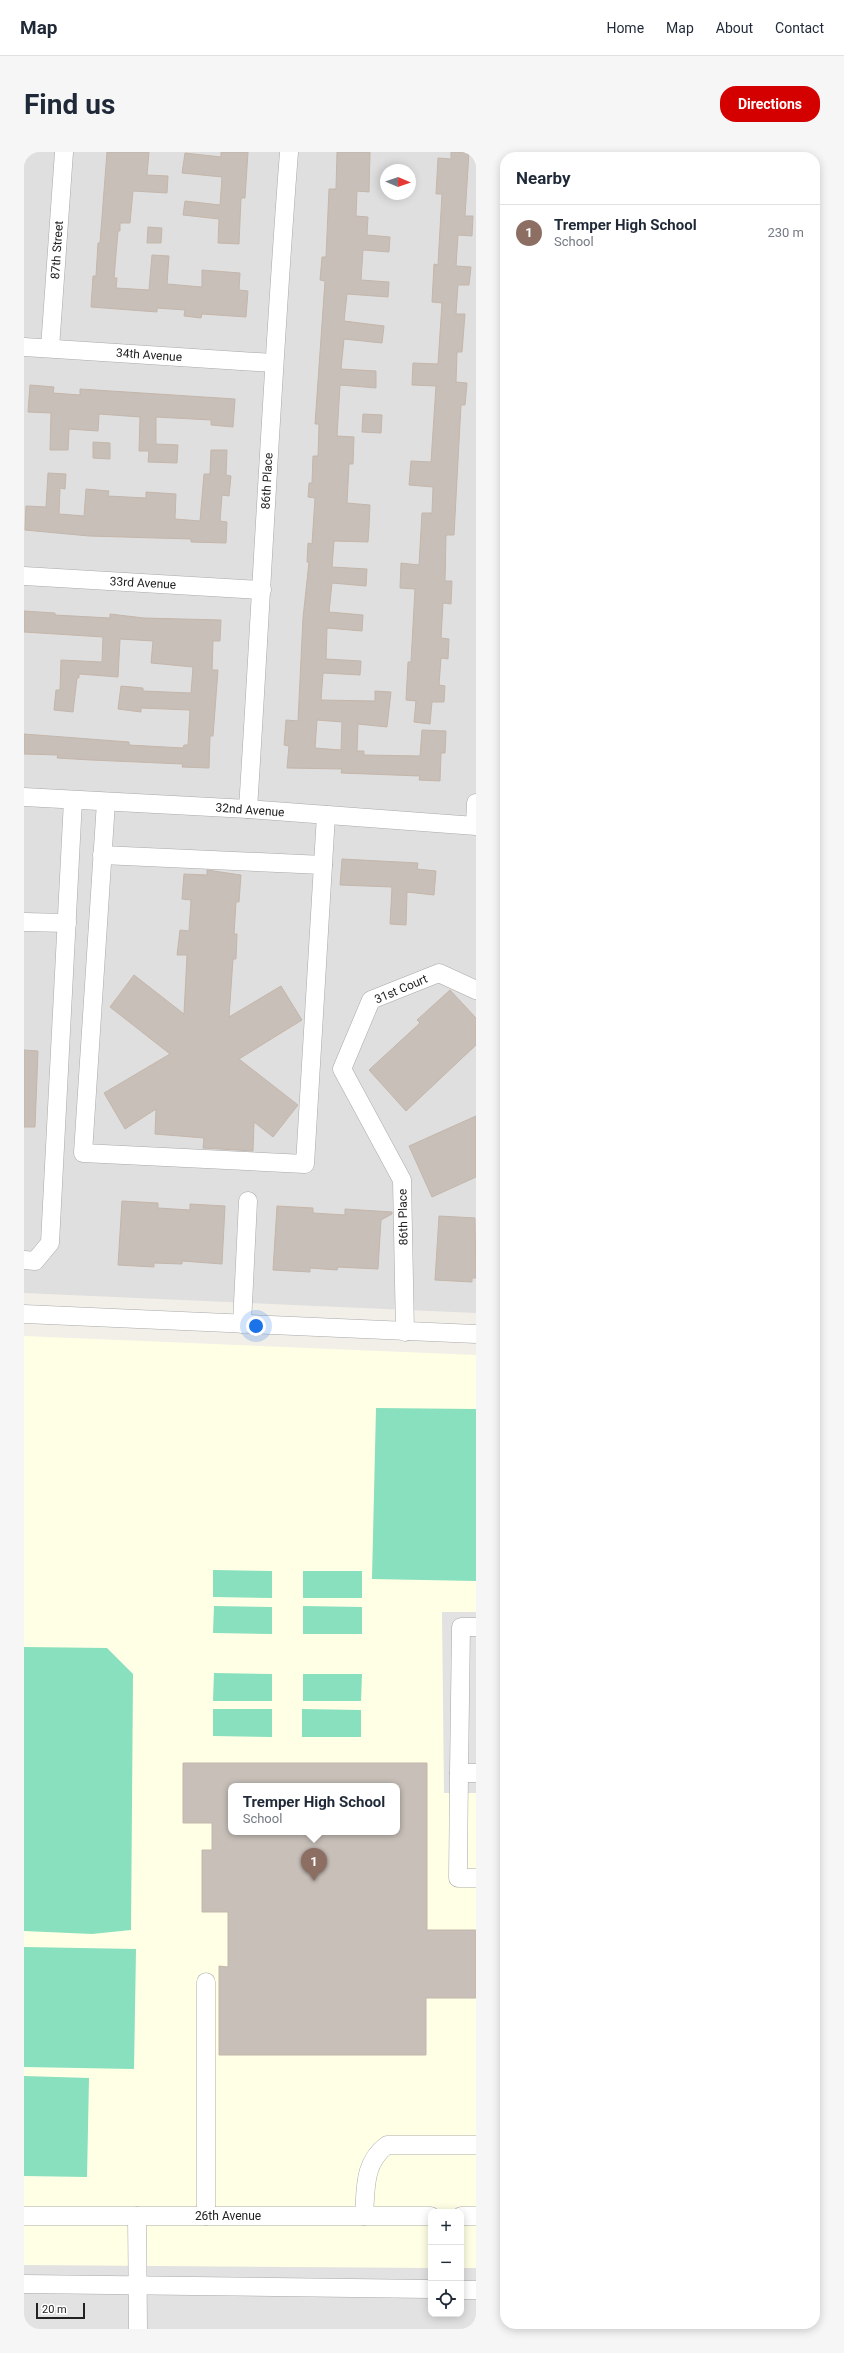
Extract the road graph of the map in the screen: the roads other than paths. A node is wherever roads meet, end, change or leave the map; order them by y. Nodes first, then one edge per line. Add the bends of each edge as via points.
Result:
1 (64, 152) edge
2 (289, 152) edge
3 (24, 347) edge
4 (50, 348) junction
5 (273, 363) junction
6 (24, 576) edge
7 (262, 590) junction
8 (24, 797) edge
9 (73, 800) junction
10 (106, 802) junction
11 (476, 803) edge
12 (248, 809) junction
13 (326, 815) junction
14 (475, 825) edge
15 (102, 855) junction
16 (323, 865) junction
17 (24, 922) edge
18 (67, 923) junction
19 (476, 990) edge
20 (342, 1069) joint
21 (248, 1201) dead end
22 (24, 1260) edge
23 (24, 1314) edge
24 (242, 1324) junction
25 (405, 1332) junction
26 (476, 1334) edge
27 (476, 1627) edge
28 (468, 1773) edge
29 (476, 1878) edge
30 (206, 1982) dead end
31 (476, 2145) edge
32 (24, 2216) edge
33 (137, 2216) junction
34 (206, 2216) junction
35 (364, 2216) junction
36 (428, 2216) edge
37 (464, 2216) edge
38 (476, 2216) edge
39 (24, 2284) edge
40 (138, 2286) junction
41 (428, 2289) edge
42 (464, 2290) edge
43 (476, 2290) edge
44 (138, 2329) edge

1 - 4 street, 87th Street
2 - 5 street, 86th Place
3 - 4 street, 34th Avenue
4 - 5 street, 34th Avenue
5 - 7 street, 86th Place
6 - 7 street, 33rd Avenue
7 - 12 street, 86th Place
8 - 9 street, 32nd Avenue
9 - 10 street, 32nd Avenue
9 - 18 street
10 - 12 street, 32nd Avenue
10 - 15 street
11 - 14 street
12 - 13 street, 32nd Avenue
13 - 14 street, 32nd Avenue
13 - 16 street
15 - 16 street
15 - 16 street via 83,1153 305,1164
17 - 18 street
18 - 22 street via 50,1243 35,1261
19 - 20 street, 31st Court via 439,973 371,1000
20 - 25 street, 86th Place via 402,1180
21 - 24 street
23 - 24 street
24 - 25 street
25 - 26 street
27 - 28 street via 461,1627
28 - 29 street via 458,1878
30 - 34 street
31 - 35 street via 387,2145 376,2153 368,2175
32 - 33 street, 26th Avenue
33 - 34 street, 26th Avenue
33 - 40 street
34 - 35 street, 26th Avenue
35 - 36 street, 26th Avenue
37 - 38 street
39 - 40 street
40 - 41 street
40 - 44 street
42 - 43 street

